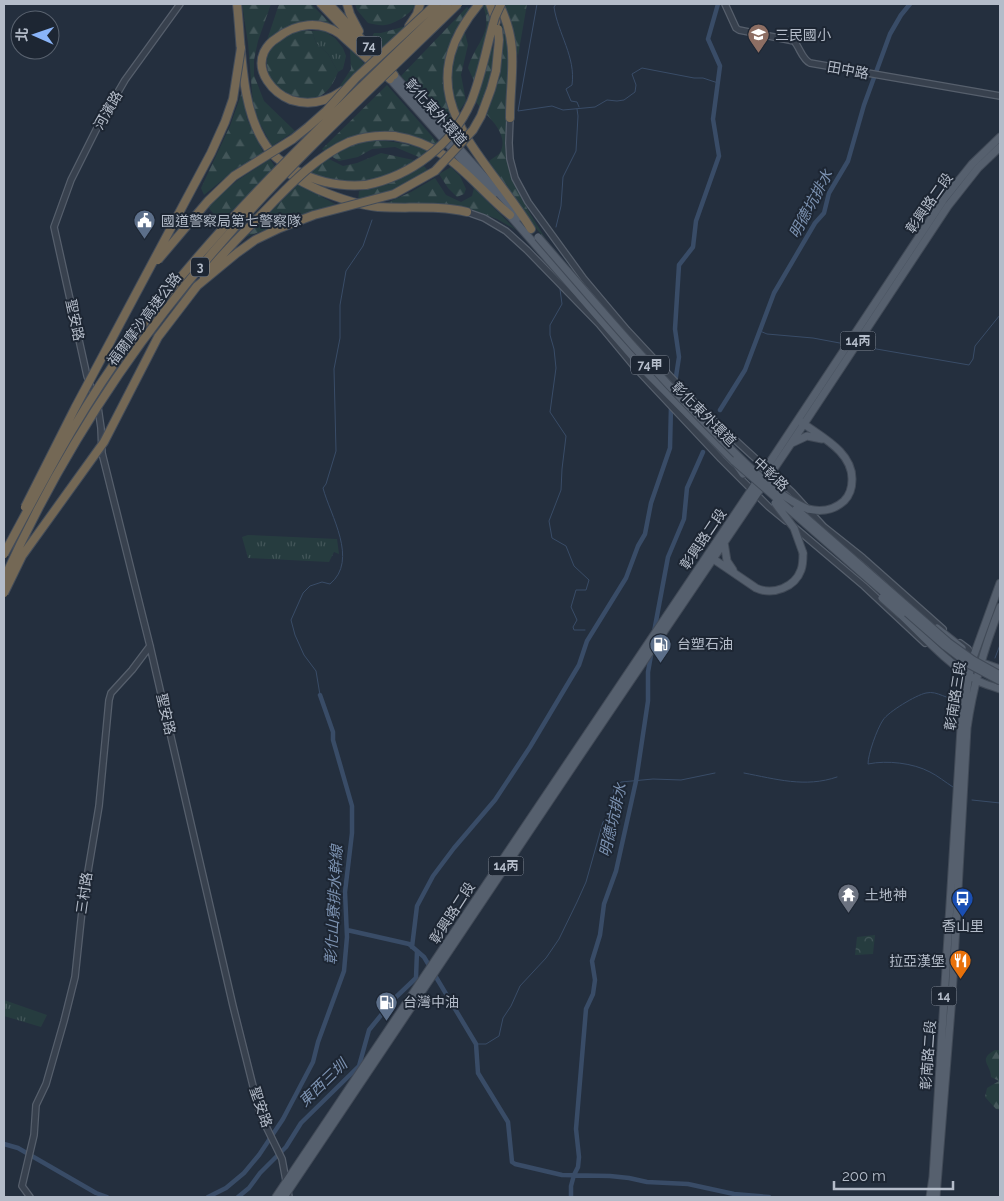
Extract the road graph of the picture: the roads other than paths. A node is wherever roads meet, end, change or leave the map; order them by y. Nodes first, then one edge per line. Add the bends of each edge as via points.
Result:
1 (180, 4) edge
2 (237, 4) edge
3 (321, 4) edge
4 (329, 4) edge
5 (347, 4) edge
6 (420, 4) edge
7 (436, 4) edge
8 (447, 4) edge
9 (458, 4) edge
10 (479, 4) edge
11 (490, 4) edge
12 (500, 4) edge
13 (725, 4) edge
14 (340, 19) junction
15 (396, 41) junction
16 (241, 48) junction
17 (392, 77) junction
18 (356, 78) junction
19 (1000, 96) edge
20 (510, 118) joint
21 (1000, 138) edge
22 (1000, 148) edge
23 (268, 149) junction
24 (466, 212) joint
25 (510, 215) junction
26 (54, 227) joint
27 (530, 229) junction
28 (153, 264) junction
29 (197, 286) junction
30 (800, 421) junction
31 (825, 440) junction
32 (790, 445) junction
33 (734, 461) junction
34 (768, 471) junction
35 (770, 485) junction
36 (754, 491) junction
37 (724, 542) junction
38 (4, 555) edge
39 (710, 557) junction
40 (847, 558) junction
41 (863, 558) junction
42 (876, 572) junction
43 (734, 573) junction
44 (847, 573) junction
45 (4, 579) edge
46 (1000, 583) edge
47 (864, 586) junction
48 (4, 593) edge
49 (1000, 607) edge
50 (150, 646) junction
51 (974, 657) junction
52 (980, 662) junction
53 (1000, 669) edge
54 (969, 675) junction
55 (1000, 675) edge
56 (976, 680) junction
57 (1000, 681) edge
58 (1000, 690) edge
59 (959, 791) junction
60 (951, 950) junction
61 (430, 976) junction
62 (935, 1180) junction
63 (286, 1184) junction
64 (287, 1196) edge
65 (30, 1197) edge
66 (276, 1197) edge
67 (930, 1197) edge
68 (936, 1197) edge

1 - 26 street, 河濱路 via 125,80 96,130 71,180
2 - 16 highway
3 - 14 highway, 74
4 - 14 highway, 74
5 - 17 highway via 355,24 387,63
6 - 15 highway, bridge via 412,22
7 - 15 highway, bridge
8 - 38 highway, 福爾摩沙高速公路 / 3, bridge via 241,208 169,290 85,408
9 - 45 highway, 福爾摩沙高速公路 / 3, bridge via 248,213 161,314 72,444
10 - 27 highway via 461,26 450,54 447,82 452,106 464,133
11 - 29 highway, bridge via 499,40 492,89 473,130 435,171 394,194 314,215 255,240
12 - 20 highway via 513,43
12 - 23 highway, bridge via 464,115 433,152 410,170 366,185 336,185 316,180 286,165
13 - 19 street, 田中路 via 733,25 739,30 794,41 810,63
14 - 17 highway, 74
15 - 18 highway, bridge
16 - 23 highway, bridge via 252,115
16 - 28 highway, bridge via 233,98 225,122
17 - 18 highway, bridge via 333,29 322,26 292,28 274,40 263,54 265,75 274,90 294,101 326,101
17 - 25 main road, 彰化東外環道 / 74甲
17 - 27 main road, 彰化東外環道 / 74甲
18 - 28 highway, bridge via 326,111 300,133 234,176
20 - 34 street, 中彰路 via 510,160 515,178 528,202 584,279 678,386
21 - 30 main road, 彰興路二段 / 14丙 via 972,164 944,199
22 - 30 main road, 彰興路二段 / 14丙 via 978,168 948,206
23 - 24 highway via 297,179 349,201
24 - 36 street, 中彰路 via 496,225 516,239
25 - 29 highway, bridge via 461,168 429,145 394,136 375,135 357,139 316,162 231,246
25 - 33 main road, 彰化東外環道 / 74甲 via 646,372
26 - 50 street, 聖安路 via 87,376 98,408 102,453
27 - 35 main road, 彰化東外環道 / 74甲, bridge via 692,410
28 - 38 highway, bridge via 36,482
29 - 48 highway, bridge via 158,337 104,442 22,556
30 - 31 main road
30 - 32 main road, 彰興路二段 / 14丙
30 - 34 main road, 彰興路二段 / 14丙
31 - 32 main road via 807,436
31 - 35 main road, bridge via 844,456 852,473 846,499 826,511 812,510
32 - 34 main road, 彰興路二段 / 14丙
33 - 40 main road, 彰化東外環道 / 74甲, bridge
33 - 43 main road, bridge via 743,474 780,508 794,528 803,553 801,570 790,584 778,590 762,591
34 - 36 main road, 彰興路二段 / 14丙
34 - 41 street, 中彰路 via 824,527
35 - 40 main road, 彰化東外環道 / 74甲, bridge
36 - 37 main road, 彰興路二段 / 14丙
36 - 39 main road, 彰興路二段 / 14丙
36 - 44 street, 中彰路
37 - 39 main road, 彰興路二段 / 14丙
37 - 43 main road
39 - 43 main road
39 - 61 main road, 彰興路二段 / 14丙
40 - 51 main road, bridge via 872,571
40 - 54 main road, bridge via 862,579
40 - 55 main road, 彰化東外環道 / 74甲, bridge via 948,642
40 - 57 main road, 彰化東外環道 / 74甲, bridge via 944,646
41 - 42 street, 中彰路
41 - 44 street
42 - 47 street
42 - 51 street, 中彰路
44 - 47 street, 中彰路
46 - 51 main road, 彰南路三段 / 14
47 - 54 street, 中彰路 via 953,668
49 - 52 main road, 彰南路三段 / 14
50 - 63 street, 聖安路 via 257,1102 281,1156
50 - 65 street, 三村路 via 111,693 109,700 99,806 74,977 46,1084 36,1105 34,1135 22,1186
51 - 52 main road
51 - 54 main road, 彰南路三段 / 14
52 - 53 main road
52 - 56 main road, 彰南路三段 / 14
54 - 56 main road
54 - 59 main road, 彰南路三段 / 14 via 961,728
56 - 58 main road
56 - 59 main road, 彰南路三段 / 14
59 - 60 main road, 彰南路二段 / 14
59 - 60 main road, 彰南路二段 / 14 via 964,799
60 - 62 main road, 彰南路二段 / 14
61 - 63 main road, 14丙
61 - 64 main road, 14丙
62 - 67 main road, 彰南路二段 / 14
62 - 68 main road, 彰南路二段 / 14
63 - 64 street, 聖安路
63 - 66 main road, 14丙

